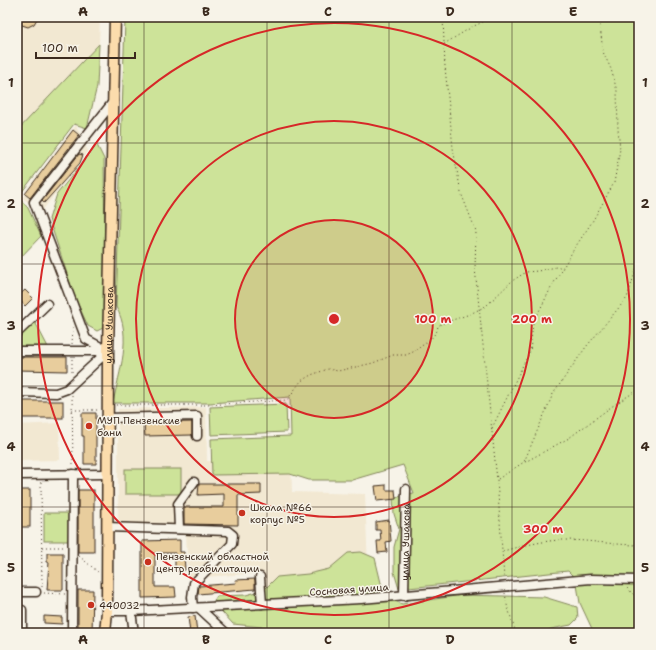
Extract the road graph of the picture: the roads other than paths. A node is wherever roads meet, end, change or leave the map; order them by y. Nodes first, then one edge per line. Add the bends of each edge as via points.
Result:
1 (115, 17) edge
2 (113, 102) junction
3 (47, 304) dead end
4 (17, 333) edge
5 (17, 351) edge
6 (108, 351) junction
7 (17, 392) edge
8 (107, 411) junction
9 (197, 436) dead end
10 (73, 474) junction
11 (106, 474) junction
12 (17, 475) edge
13 (194, 482) dead end
14 (406, 489) dead end
15 (107, 526) junction
16 (179, 529) junction
17 (260, 577) dead end
18 (639, 580) edge
19 (17, 592) edge
20 (36, 592) dead end
21 (404, 596) junction
22 (262, 604) junction
23 (196, 608) junction
24 (22, 610) dead end
25 (131, 611) junction
26 (107, 612) junction
27 (22, 633) edge
28 (72, 633) edge
29 (105, 633) edge
30 (134, 633) edge
31 (226, 633) edge

1 - 2 main road, улица Ушакова
2 - 6 main road, улица Ушакова
2 - 6 street via 34,202 86,339
3 - 4 street
5 - 6 street
6 - 7 street via 67,389 56,393
6 - 8 main road, улица Ушакова
8 - 9 street via 197,416
8 - 11 main road, улица Ушакова
10 - 11 street
10 - 12 street
10 - 28 street
11 - 15 main road, улица Ушакова
13 - 16 street via 178,504
14 - 21 street, улица Ушакова
15 - 16 street
15 - 26 main road, улица Ушакова
16 - 23 street via 228,531 233,535 232,544 194,583 192,596
17 - 22 street
18 - 21 street, Сосновая улица via 591,579
19 - 20 street
21 - 22 street, Сосновая улица
22 - 23 street, Сосновая улица
23 - 25 street, Сосновая улица
23 - 31 street
24 - 27 street
25 - 26 street, Сосновая улица
25 - 30 street
26 - 29 main road, улица Ушакова

